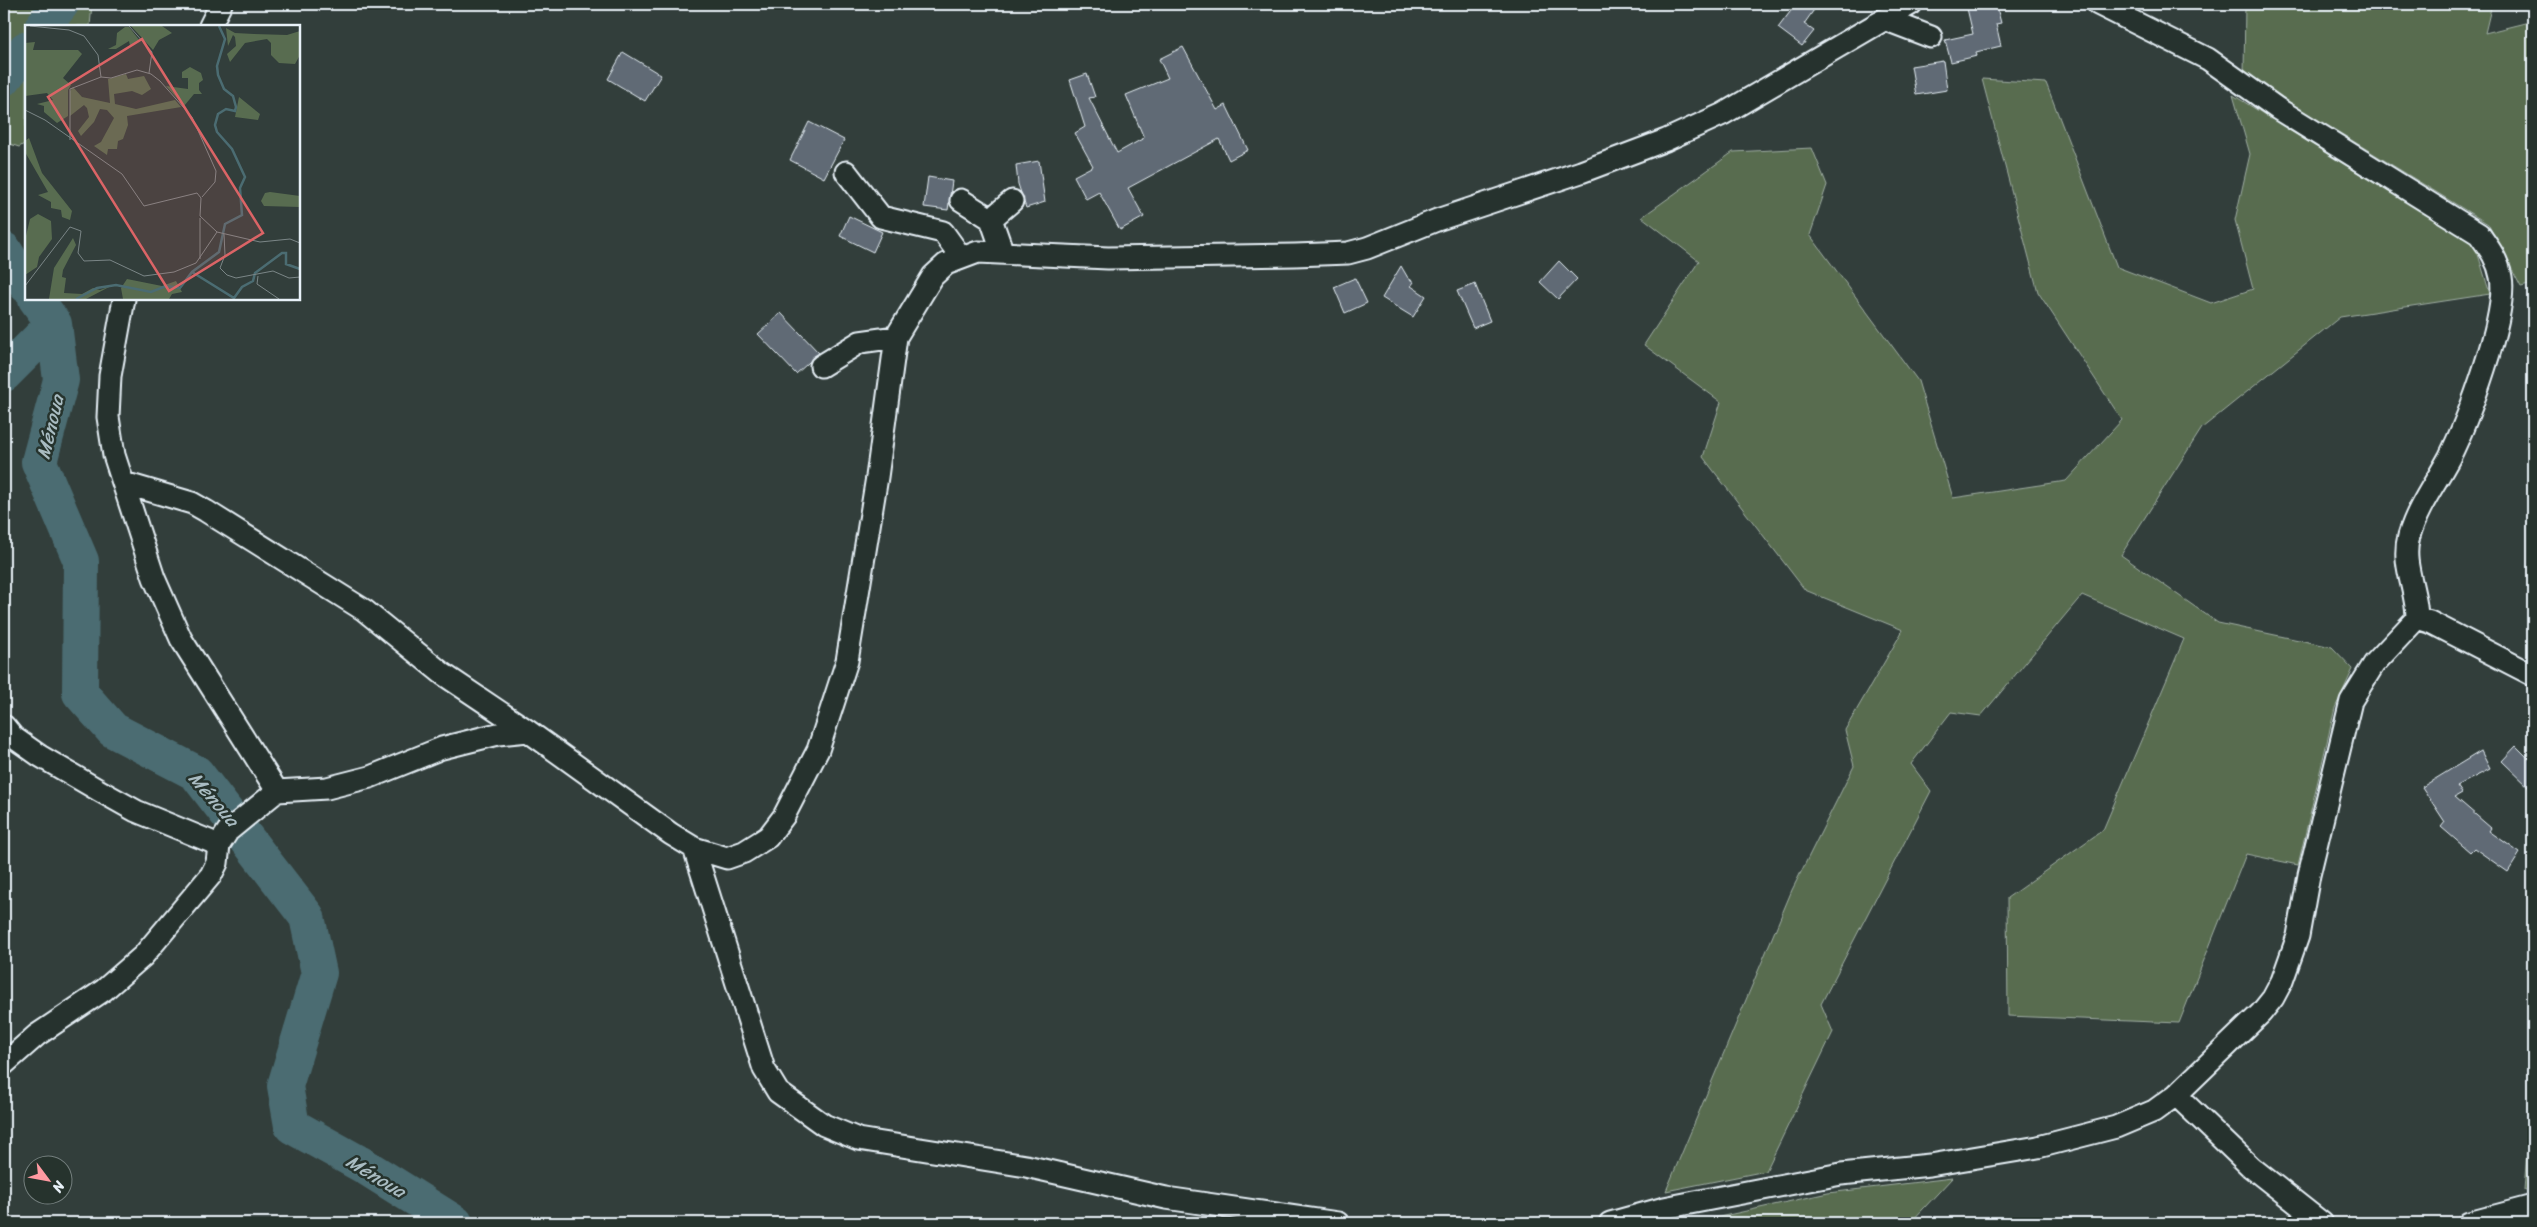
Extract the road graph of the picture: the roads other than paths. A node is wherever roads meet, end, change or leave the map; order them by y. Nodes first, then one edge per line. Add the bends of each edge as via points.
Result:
1 (221, 4) edge
2 (2098, 4) edge
3 (1897, 9) edge
4 (210, 25) edge
5 (1931, 37) dead end
6 (846, 172) dead end
7 (961, 200) dead end
8 (1012, 201) dead end
9 (991, 219) junction
10 (1003, 254) junction
11 (961, 257) junction
12 (124, 300) edge
13 (896, 337) junction
14 (821, 366) dead end
15 (124, 483) junction
16 (2416, 618) junction
17 (2533, 675) edge
18 (4, 726) edge
19 (528, 731) junction
20 (277, 791) junction
21 (224, 838) junction
22 (694, 848) junction
23 (4, 1064) edge
24 (2176, 1095) junction
25 (2533, 1206) edge
26 (1338, 1223) edge
27 (1610, 1223) edge
28 (2322, 1223) edge
29 (2469, 1223) edge

1 - 4 street
2 - 16 street via 2208,59 2278,109 2479,234 2494,254 2501,278 2501,307 2484,369 2449,457 2428,494 2406,549 2417,602
3 - 5 street
3 - 10 street via 1723,114 1666,140 1437,220 1367,248 1348,253 1295,255 1108,258
6 - 11 street via 880,217 943,232
7 - 9 street
8 - 9 street
9 - 10 street
10 - 11 street via 978,252
11 - 13 street via 946,264 933,276
12 - 15 street via 110,376 108,417 114,455
13 - 14 street via 860,342
13 - 22 street via 847,661 818,750 784,816 768,837 727,858
15 - 19 street via 192,503 206,511 364,610 442,674
15 - 20 street via 154,578 181,639
16 - 17 street via 2430,622
16 - 24 street via 2374,664 2351,701 2309,875 2298,936 2282,981 2261,1013
18 - 21 street via 40,756 136,811
19 - 20 street via 498,734 442,748 370,777 327,788
19 - 22 street
20 - 21 street
21 - 23 street via 211,876 143,956 104,990 36,1036
22 - 26 street via 764,1069 778,1092 824,1126 858,1139 1026,1166 1166,1198
24 - 27 street via 2154,1111 2116,1127 2038,1147 1930,1165 1841,1174 1664,1208
24 - 28 street via 2251,1167
25 - 29 street

